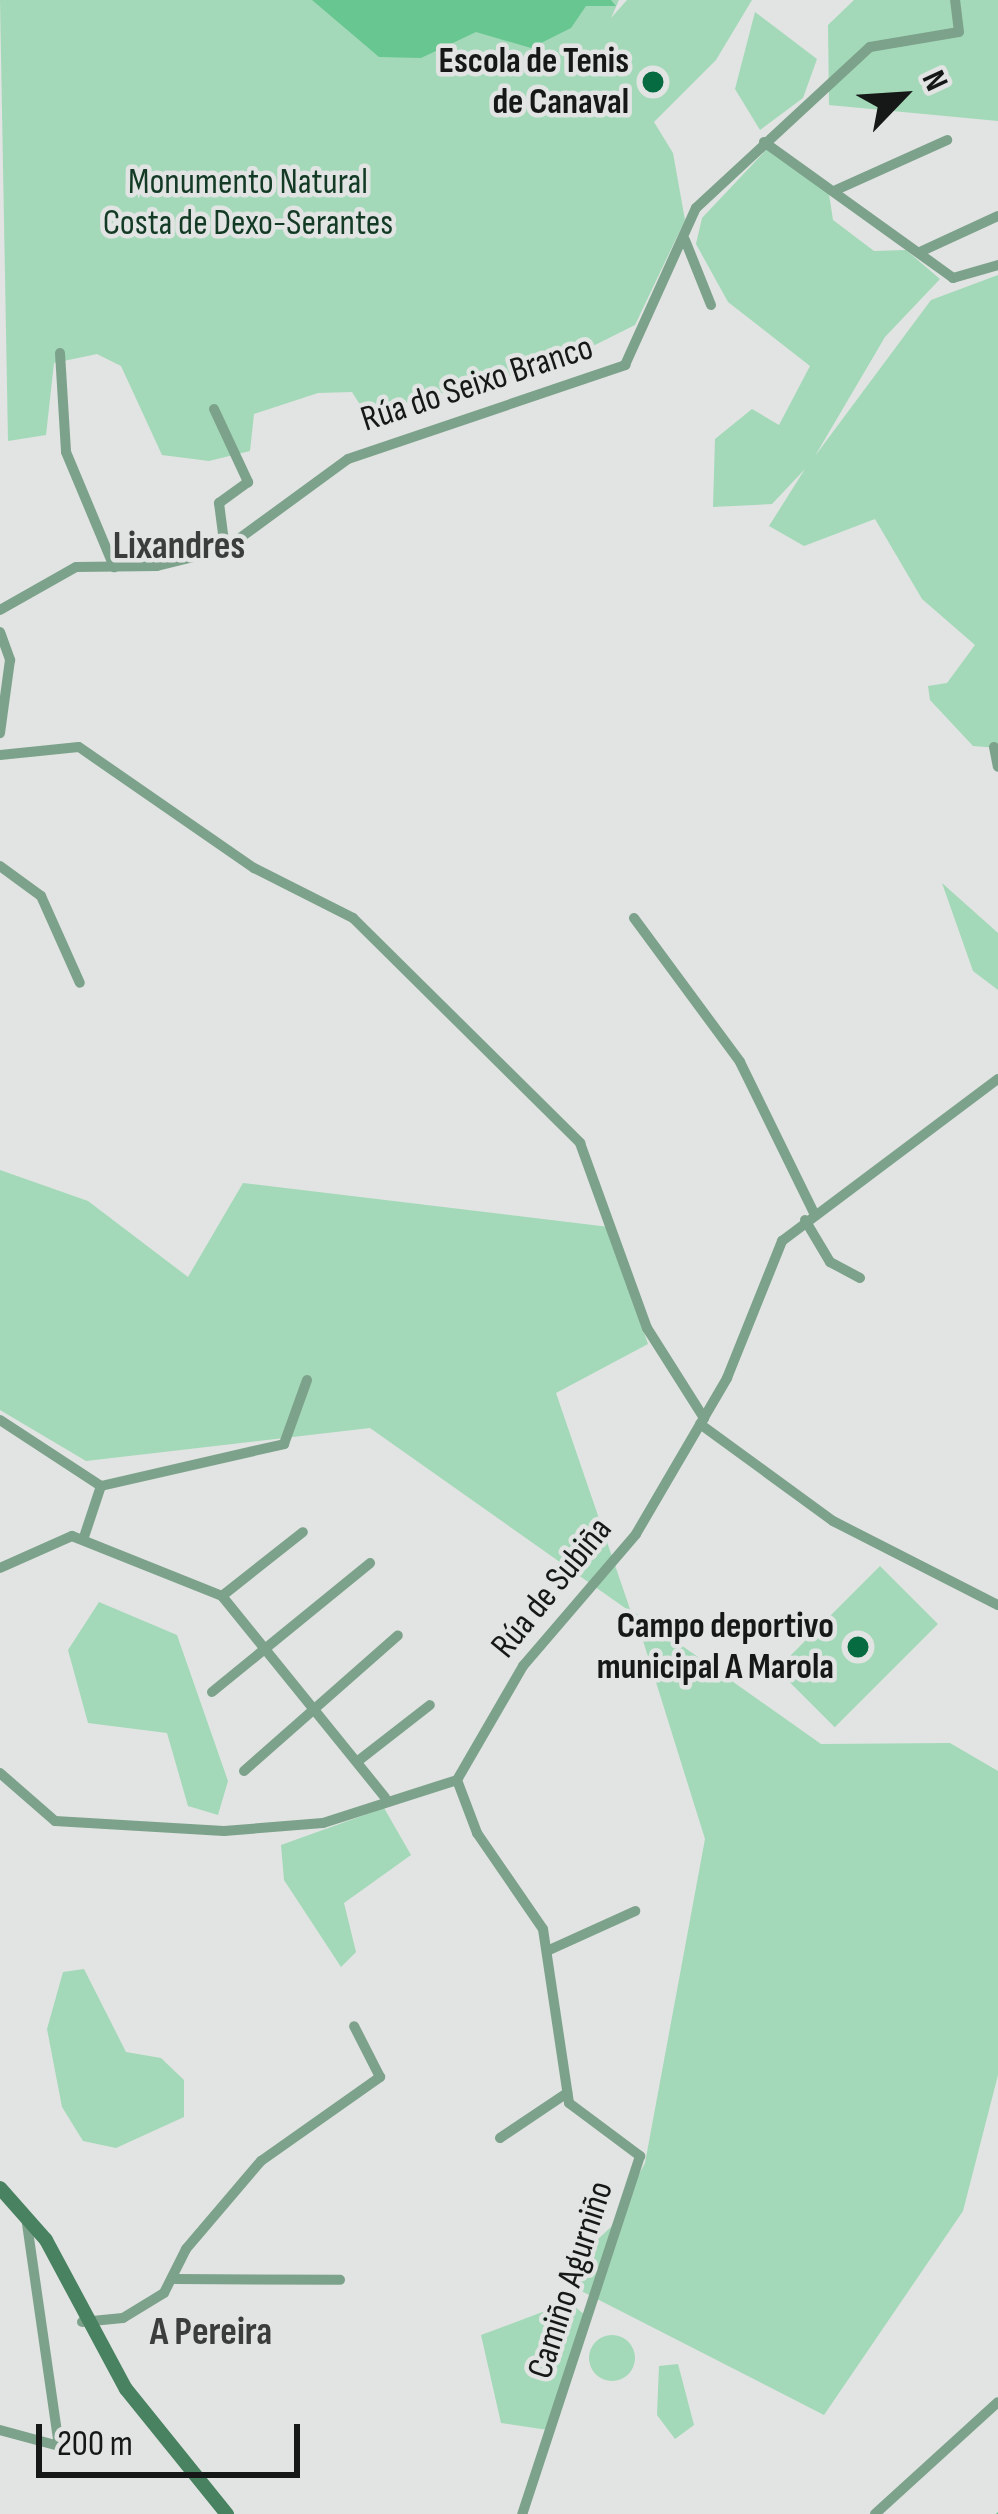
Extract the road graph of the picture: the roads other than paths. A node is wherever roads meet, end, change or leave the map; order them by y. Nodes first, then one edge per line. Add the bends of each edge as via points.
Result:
1 (955, 0) edge
2 (947, 140) dead end
3 (764, 142) junction
4 (836, 190) junction
5 (998, 216) edge
6 (685, 240) junction
7 (922, 251) junction
8 (998, 266) edge
9 (711, 305) dead end
10 (60, 353) dead end
11 (214, 409) dead end
12 (225, 549) junction
13 (114, 566) junction
14 (0, 610) edge
15 (0, 632) edge
16 (3, 704) edge
17 (0, 733) edge
18 (994, 746) dead end
19 (0, 755) edge
20 (998, 767) edge
21 (0, 866) edge
22 (634, 918) dead end
23 (80, 983) dead end
24 (998, 1079) edge
25 (810, 1218) junction
26 (860, 1278) dead end
27 (307, 1380) dead end
28 (0, 1420) edge
29 (702, 1421) junction
30 (101, 1486) junction
31 (302, 1532) dead end
32 (84, 1538) junction
33 (370, 1563) dead end
34 (0, 1568) edge
35 (221, 1596) junction
36 (998, 1605) edge
37 (398, 1634) dead end
38 (266, 1650) junction
39 (212, 1692) dead end
40 (312, 1705) junction
41 (430, 1705) dead end
42 (358, 1761) junction
43 (244, 1771) dead end
44 (0, 1773) edge
45 (457, 1780) junction
46 (385, 1798) junction
47 (635, 1911) dead end
48 (547, 1951) junction
49 (354, 2026) dead end
50 (567, 2093) junction
51 (500, 2138) dead end
52 (0, 2188) edge
53 (26, 2216) junction
54 (175, 2279) junction
55 (340, 2280) dead end
56 (82, 2322) junction
57 (998, 2402) edge
58 (0, 2430) edge
59 (227, 2514) edge
60 (522, 2514) edge
61 (875, 2514) edge

1 - 3 street, Rúa do Seixo Branco via 959,32 870,47
2 - 4 street
3 - 4 street
3 - 6 street, Rúa do Seixo Branco via 696,208
4 - 7 street
5 - 7 street
6 - 9 street
6 - 12 street, Rúa do Seixo Branco via 625,365 348,459
7 - 8 street via 953,278
10 - 13 street via 66,452
11 - 12 street via 248,482 219,503
12 - 13 street, Rúa do Seixo Branco
13 - 14 street, Rúa do Seixo Branco via 76,567
15 - 16 street
16 - 17 street
18 - 20 street
19 - 29 street via 79,747 254,868 353,918 580,1143 647,1328
21 - 23 street via 40,896
22 - 25 street via 740,1062
24 - 25 street, Rúa de Subiña
25 - 26 street via 830,1262
25 - 29 street, Rúa de Subiña via 763,1275
27 - 30 street via 284,1444
28 - 30 street
29 - 36 street via 833,1521
29 - 45 street, Rúa de Subiña via 636,1534 523,1666
30 - 32 street
31 - 35 street
32 - 34 street via 57,1537
32 - 35 street
33 - 38 street
35 - 38 street
37 - 40 street
38 - 39 street
38 - 40 street
40 - 42 street
40 - 43 street
41 - 42 street
42 - 46 street
44 - 46 street via 55,1822 284,1830
45 - 46 street
45 - 48 street
47 - 48 street
48 - 50 street
49 - 54 street via 380,2077 261,2162 186,2249
50 - 51 street
50 - 60 street, Camiño Agurniño via 592,2130 640,2156
52 - 53 main road
53 - 56 main road
53 - 58 street via 58,2446
54 - 55 street
54 - 56 street via 123,2318
56 - 59 main road
57 - 61 street

